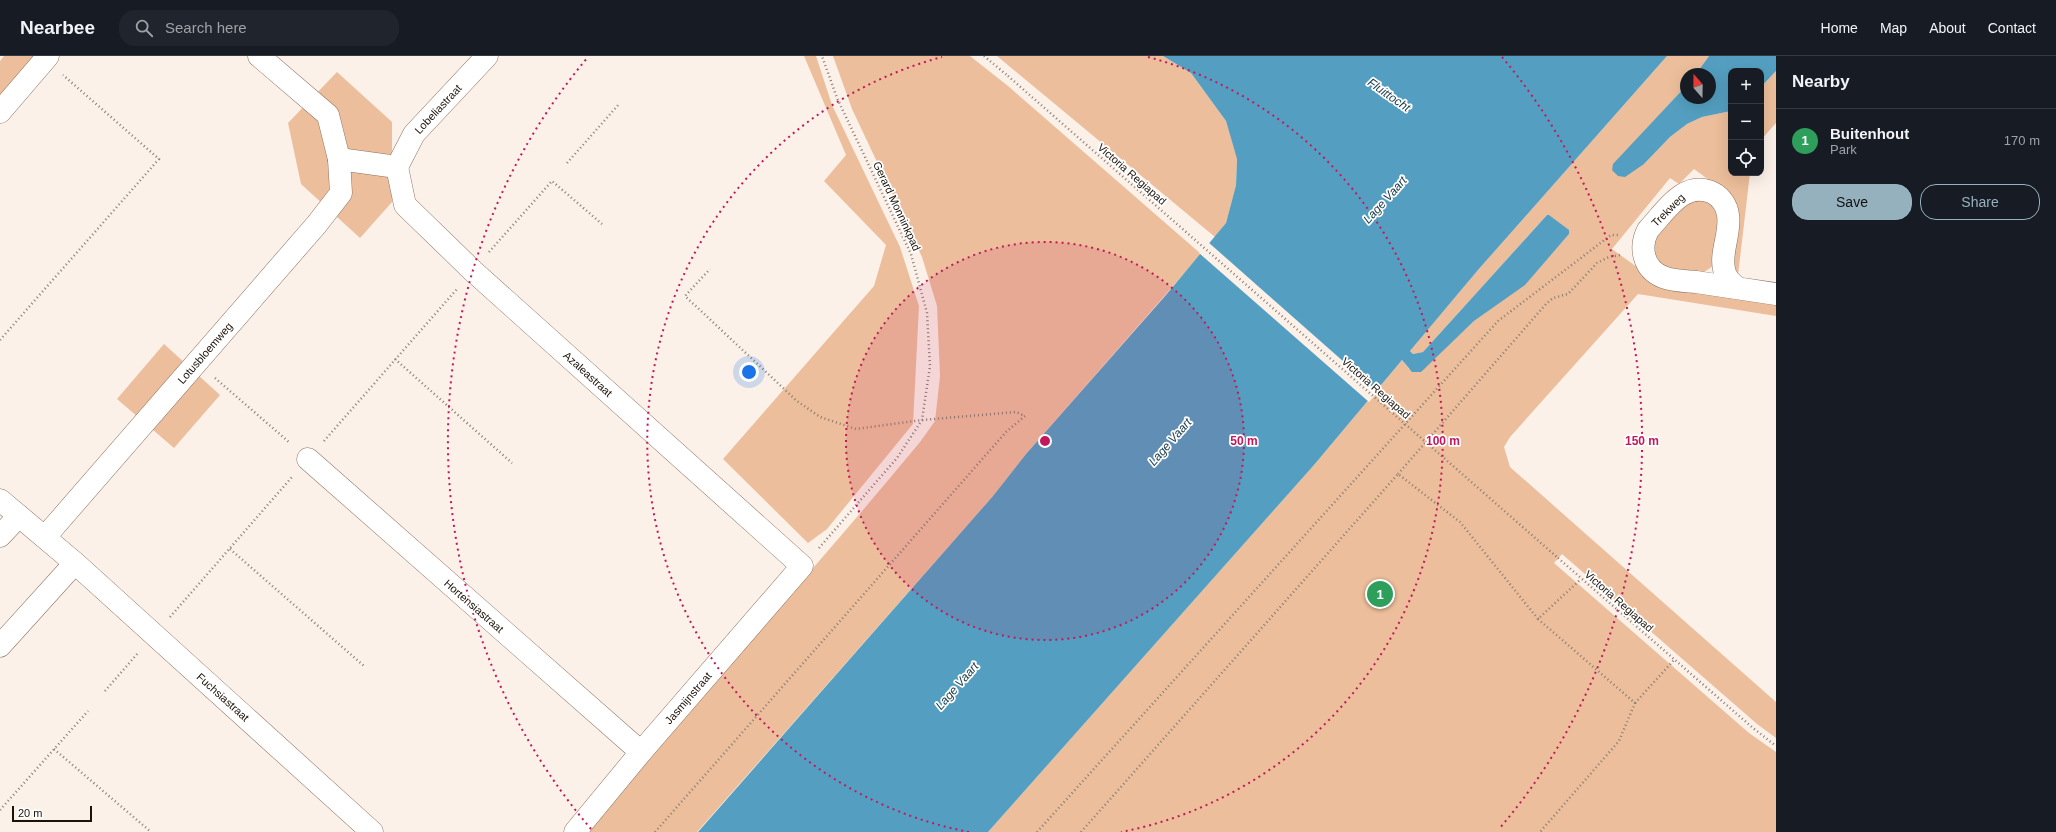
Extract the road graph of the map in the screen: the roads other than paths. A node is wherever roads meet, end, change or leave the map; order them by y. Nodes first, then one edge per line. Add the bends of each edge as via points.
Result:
1 (259, 56) edge
2 (487, 56) edge
3 (46, 58) edge
4 (0, 112) edge
5 (339, 159) junction
6 (397, 167) junction
7 (1738, 288) junction
8 (1776, 294) edge
9 (308, 459) road end
10 (0, 500) edge
11 (18, 516) junction
12 (0, 536) edge
13 (45, 537) junction
14 (75, 562) junction
15 (802, 566) joint
16 (0, 646) edge
17 (641, 752) junction
18 (372, 832) edge
19 (575, 832) edge

1 - 5 street, Lotusbloemweg via 328,115
2 - 6 street, Lobeliastraat via 414,134
3 - 4 street
5 - 6 street
5 - 13 street, Lotusbloemweg via 341,193 317,224
6 - 15 street, Azaleastraat via 405,205 473,270
7 - 7 street, Trekweg via 1729,280 1724,270 1728,214 1724,203 1716,194 1706,190 1686,192 1678,197 1648,230 1644,244 1651,269 1662,277
7 - 8 street
9 - 17 street, Hortensiastraat
10 - 11 street
11 - 12 street
11 - 13 street
13 - 14 street
14 - 16 street
14 - 18 street, Fuchsiastraat
15 - 17 street, Jasmijnstraat
17 - 19 street, Jasmijnstraat

